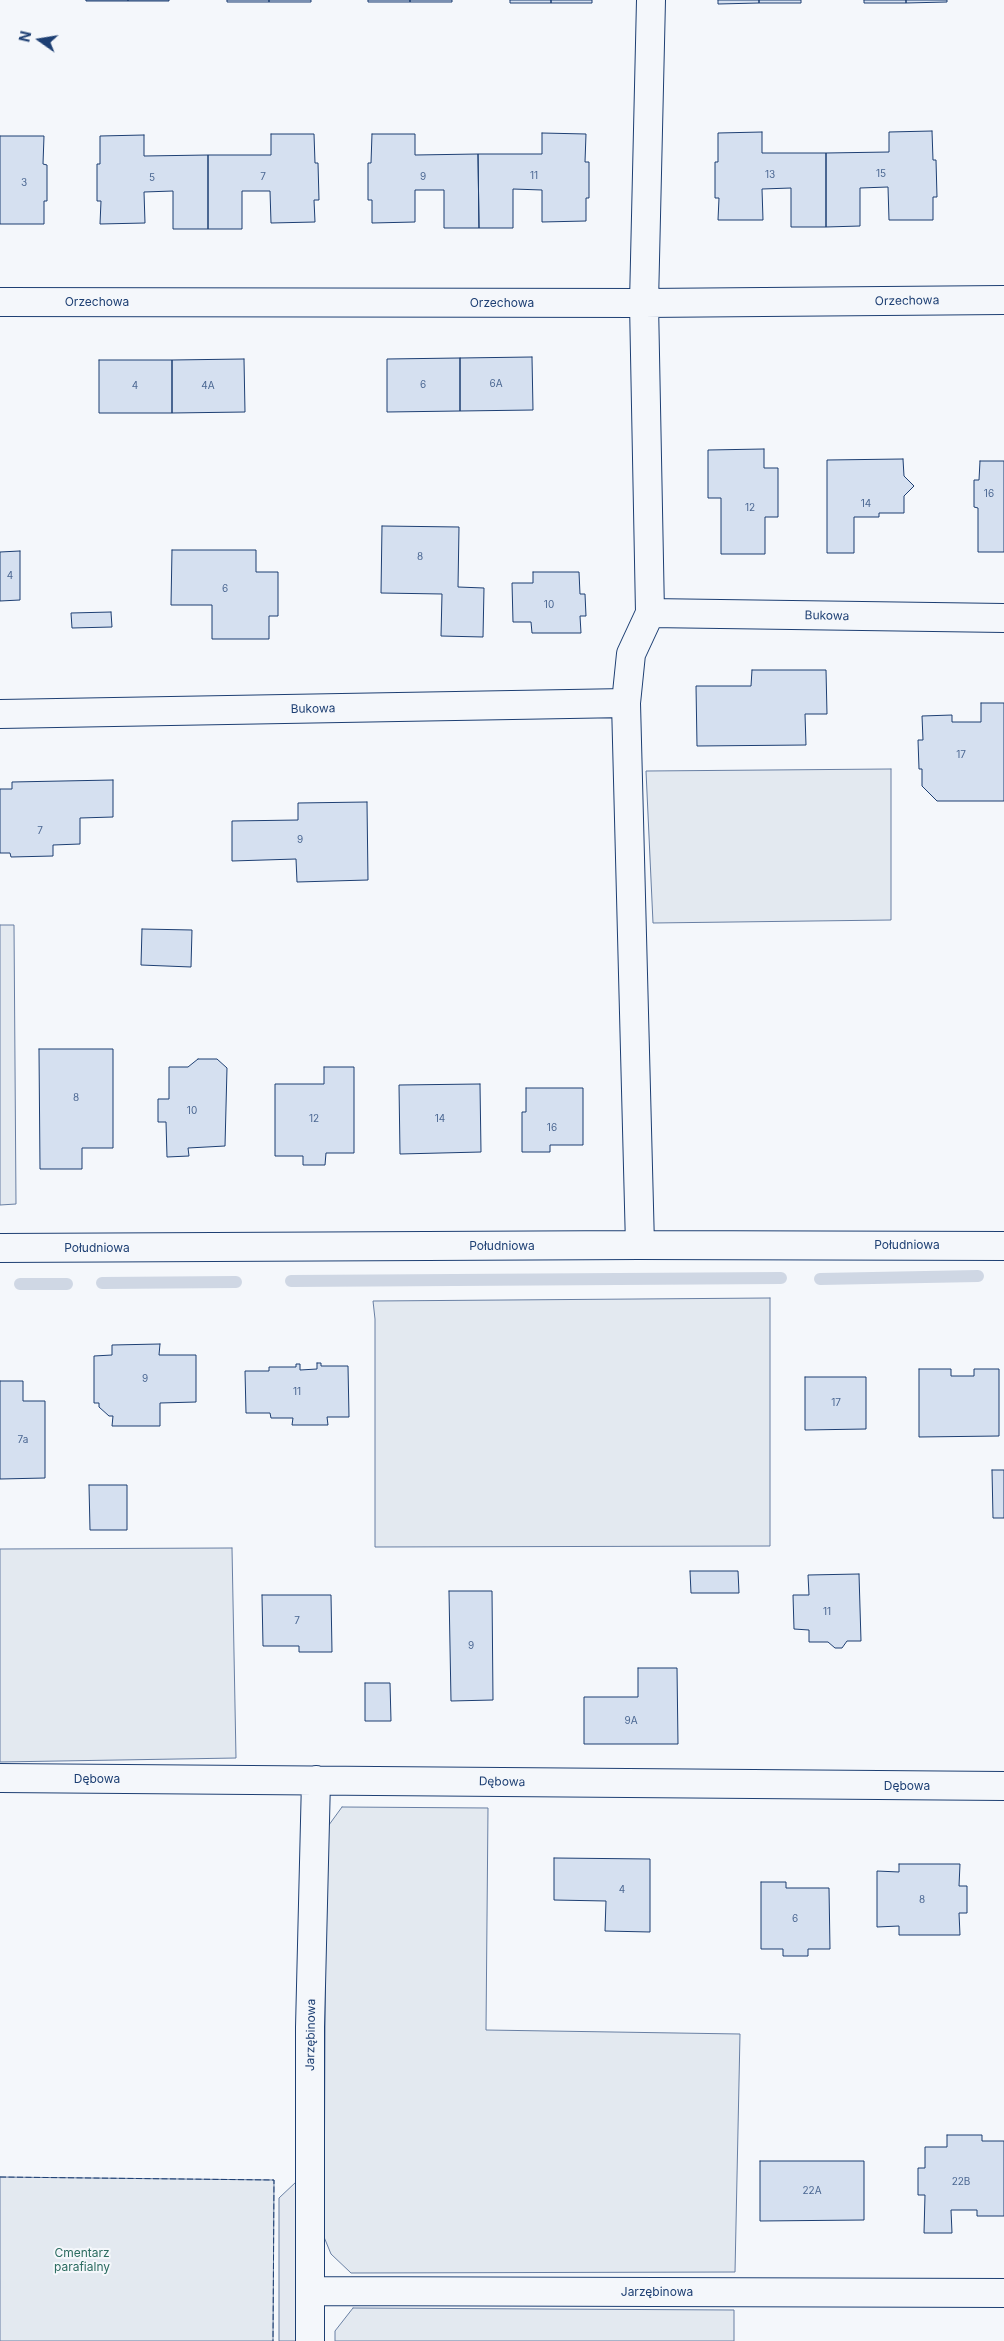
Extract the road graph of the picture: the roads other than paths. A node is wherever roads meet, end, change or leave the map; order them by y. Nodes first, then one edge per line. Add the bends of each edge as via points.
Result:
1 (652, 0) edge
2 (1004, 300) edge
3 (0, 302) edge
4 (644, 303) junction
5 (650, 613) junction
6 (1004, 618) edge
7 (626, 703) junction
8 (0, 714) edge
9 (640, 1245) junction
10 (1004, 1246) edge
11 (0, 1248) edge
12 (0, 1778) edge
13 (316, 1780) junction
14 (1004, 1786) edge
15 (310, 2291) junction
16 (1004, 2293) edge
17 (310, 2341) edge

1 - 4 street
2 - 4 street, Orzechowa
3 - 4 street, Orzechowa
4 - 5 street
5 - 6 street, Bukowa
5 - 7 street via 631,654
7 - 8 street, Bukowa
7 - 9 street
9 - 10 street, Południowa
9 - 11 street, Południowa
12 - 13 street, Dębowa
13 - 14 street, Dębowa
13 - 15 street, Jarzębinowa via 310,2027
15 - 16 street, Jarzębinowa
15 - 17 street, Jarzębinowa

